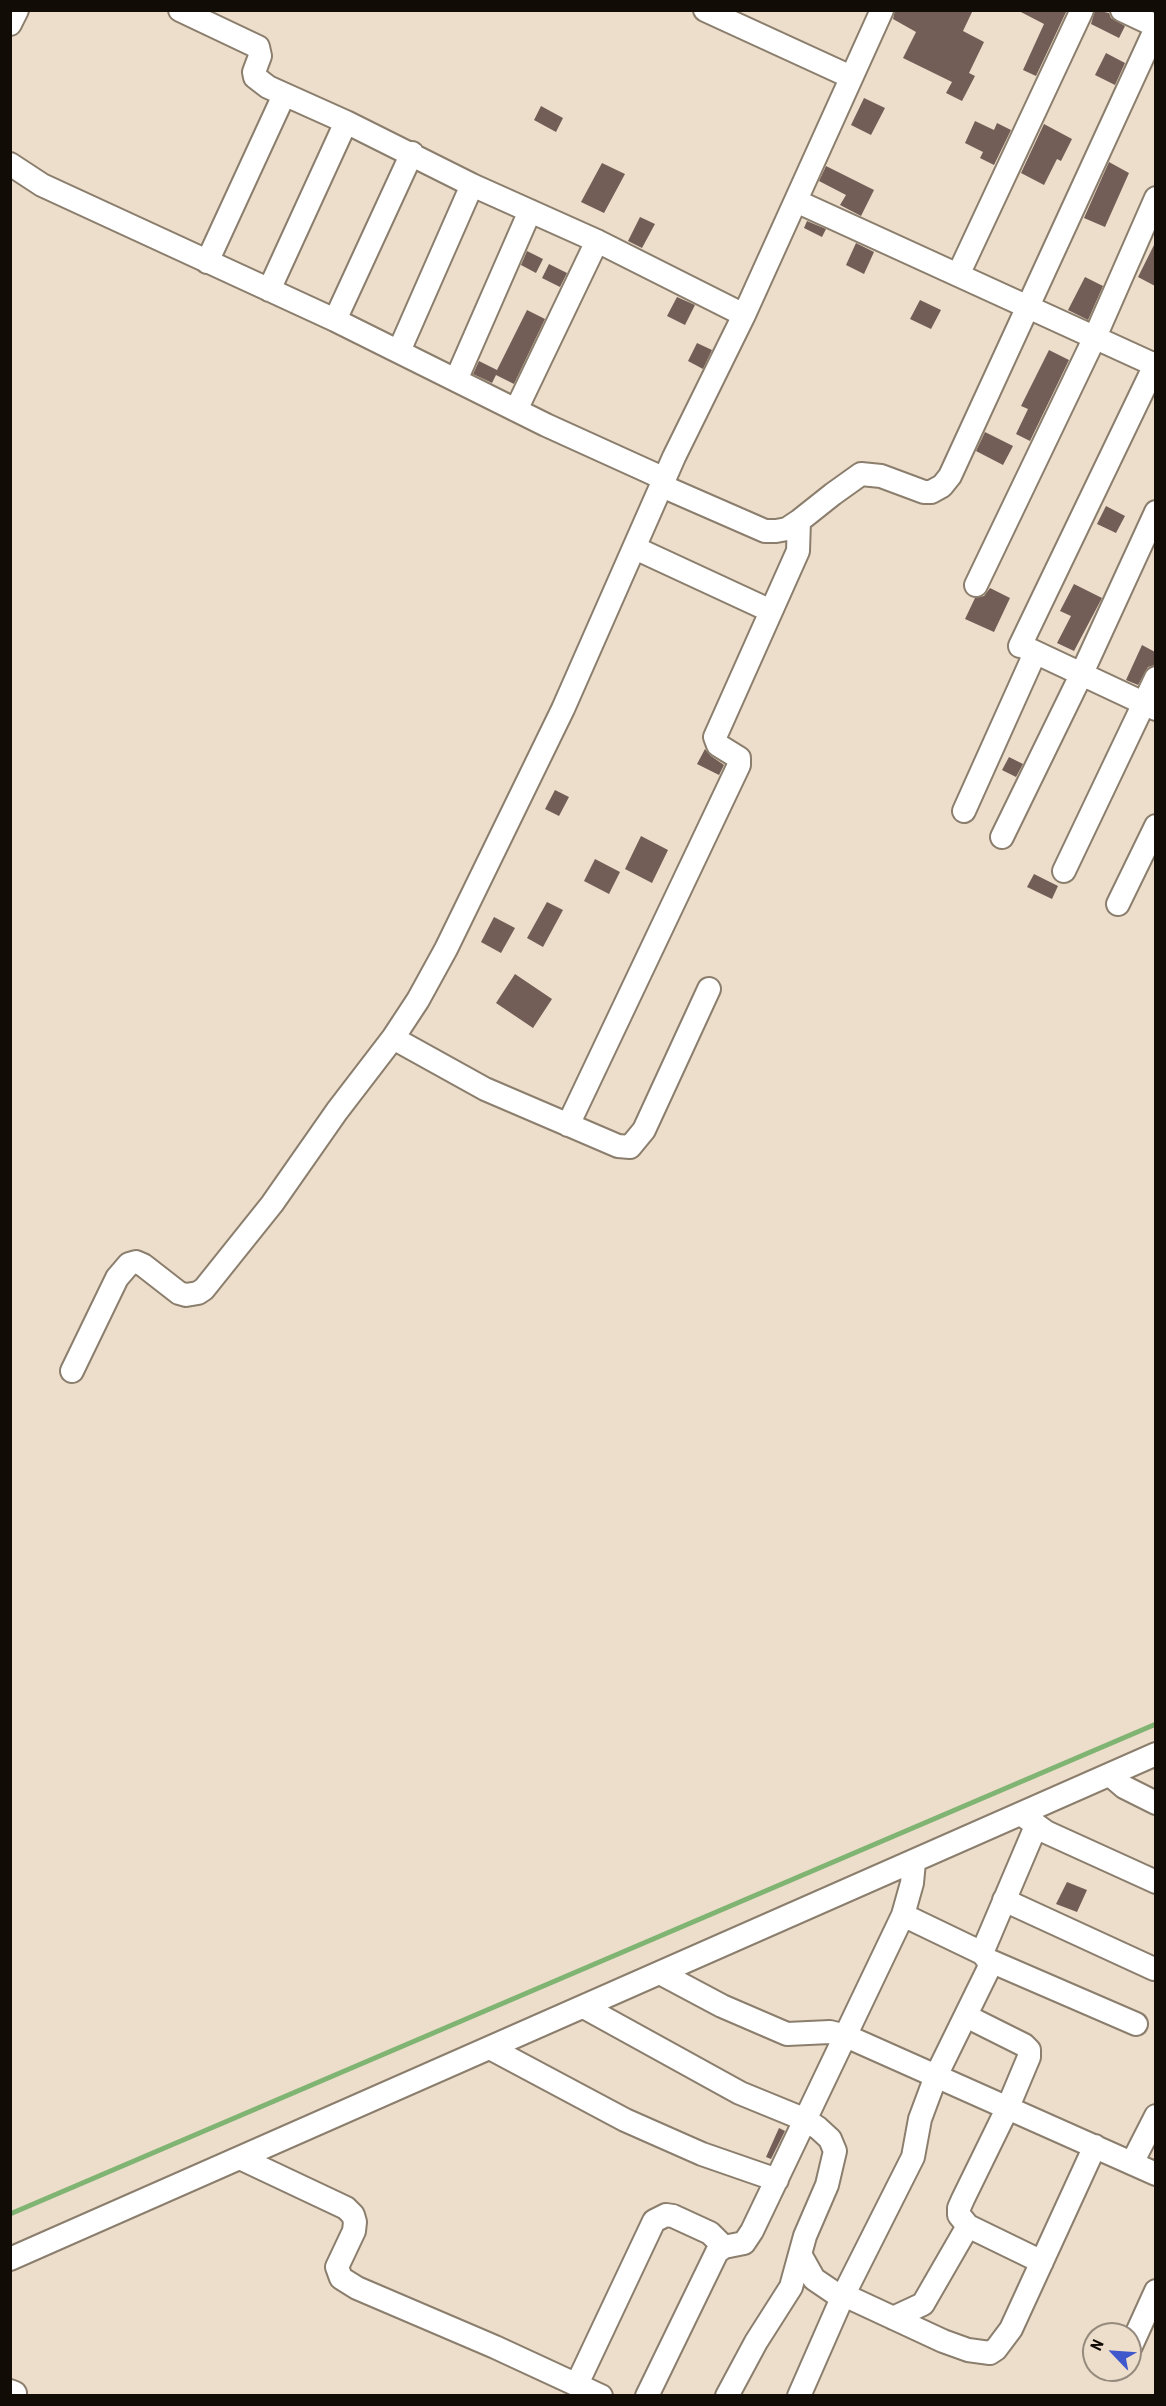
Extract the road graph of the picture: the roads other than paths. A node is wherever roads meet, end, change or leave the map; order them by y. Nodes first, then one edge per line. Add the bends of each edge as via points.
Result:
1 (17, 10) edge
2 (180, 10) edge
3 (705, 10) edge
4 (882, 10) edge
5 (1082, 10) edge
6 (1122, 10) edge
7 (10, 24) edge
8 (1155, 27) edge
9 (851, 77) junction
10 (285, 95) junction
11 (346, 122) junction
12 (412, 153) junction
13 (10, 164) edge
14 (472, 185) junction
15 (1155, 198) edge
16 (796, 201) junction
17 (530, 211) junction
18 (597, 241) junction
19 (207, 262) junction
20 (958, 275) junction
21 (269, 290) junction
22 (1028, 307) junction
23 (744, 315) junction
24 (335, 320) junction
25 (1095, 337) junction
26 (399, 351) junction
27 (1155, 364) edge
28 (456, 380) junction
29 (516, 410) junction
30 (663, 483) junction
31 (1155, 512) edge
32 (799, 521) junction
33 (635, 548) junction
34 (976, 585) dead end
35 (771, 611) junction
36 (1021, 646) junction
37 (1082, 673) junction
38 (1155, 678) edge
39 (1149, 706) edge
40 (964, 811) dead end
41 (1155, 826) edge
42 (1002, 837) dead end
43 (1064, 872) dead end
44 (1118, 904) dead end
45 (709, 989) dead end
46 (393, 1038) junction
47 (568, 1125) junction
48 (72, 1371) dead end
49 (1155, 1754) edge
50 (1110, 1774) junction
51 (1155, 1803) edge
52 (1029, 1820) junction
53 (914, 1862) junction
54 (1155, 1882) edge
55 (1004, 1900) junction
56 (903, 1915) junction
57 (985, 1956) junction
58 (1154, 1969) edge
59 (660, 1973) junction
60 (584, 2007) junction
61 (966, 2016) junction
62 (1136, 2024) dead end
63 (846, 2036) junction
64 (490, 2048) junction
65 (936, 2076) junction
66 (1008, 2107) junction
67 (1155, 2116) edge
68 (806, 2120) junction
69 (1095, 2146) junction
70 (240, 2158) junction
71 (1132, 2163) junction
72 (1155, 2174) edge
73 (777, 2180) junction
74 (968, 2226) junction
75 (724, 2247) junction
76 (800, 2254) junction
77 (10, 2259) edge
78 (1042, 2262) junction
79 (1155, 2291) edge
80 (843, 2297) junction
81 (893, 2318) junction
82 (1141, 2322) edge
83 (577, 2385) junction
84 (601, 2396) edge
85 (646, 2396) edge
86 (727, 2396) edge
87 (799, 2396) edge

1 - 7 street
2 - 10 street via 258,48 255,76 261,84
3 - 9 street
4 - 9 street
5 - 20 street
6 - 8 street
8 - 22 street
9 - 16 street
10 - 11 street
10 - 19 street
11 - 12 street
11 - 21 street
12 - 14 street
12 - 24 street
13 - 19 street via 42,185
14 - 17 street
14 - 26 street
15 - 25 street
16 - 20 street
16 - 23 street
17 - 18 street
17 - 28 street
18 - 23 street
18 - 29 street
19 - 21 street
20 - 22 street
21 - 24 street
22 - 25 street
22 - 32 street via 942,486 924,492 881,476 861,474
23 - 30 street
24 - 26 street
25 - 27 street
25 - 34 street
26 - 28 street
27 - 36 street
28 - 29 street
29 - 30 street
30 - 32 street via 765,531 787,529
30 - 33 street
31 - 37 street
32 - 35 street via 798,550
33 - 35 street
33 - 46 street via 563,709 446,949
35 - 47 street via 716,737 718,745 740,758 737,770
36 - 37 street
36 - 40 street
37 - 39 street
37 - 42 street
38 - 39 street
39 - 43 street
41 - 44 street
45 - 47 street via 634,1144 618,1146
46 - 47 street via 485,1089
46 - 48 street via 265,1213 204,1289 186,1295 179,1293 144,1265 129,1264 117,1278
49 - 50 street
50 - 51 street via 1124,1787
50 - 52 street
52 - 53 street
52 - 54 street
52 - 55 street
53 - 56 street
53 - 59 street
55 - 57 street
55 - 58 street
56 - 57 street
56 - 63 street
57 - 61 street via 986,1976
57 - 62 street
59 - 60 street
59 - 63 street via 787,2034 830,2032
60 - 64 street
60 - 68 street via 740,2093
61 - 65 street
61 - 66 street via 1029,2050 1028,2063
63 - 65 street
63 - 68 street
64 - 70 street
64 - 73 street via 625,2120 702,2154
65 - 66 street
65 - 80 street via 920,2119 913,2157
66 - 69 street
66 - 74 street via 959,2208 959,2215
67 - 71 street
68 - 73 street
68 - 76 street via 830,2139 835,2151 827,2185
69 - 71 street
69 - 78 street
70 - 77 street
70 - 83 street via 346,2208 353,2215 354,2231 337,2267 341,2278
71 - 72 street
73 - 75 street via 747,2240
74 - 78 street
74 - 81 street via 923,2304
75 - 83 street via 710,2233 673,2216 654,2221
75 - 85 street via 713,2259
76 - 80 street via 814,2279
76 - 86 street via 792,2287
78 - 81 street via 1011,2329 990,2353 968,2350
79 - 82 street
80 - 81 street
80 - 87 street
83 - 84 street

